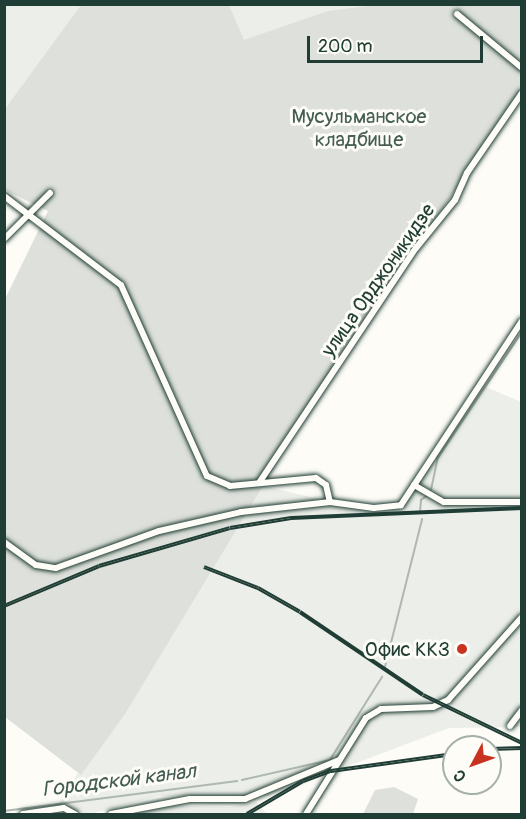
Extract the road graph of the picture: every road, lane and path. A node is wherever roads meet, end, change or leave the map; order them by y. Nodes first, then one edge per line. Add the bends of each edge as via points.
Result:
1 (457, 14) dead end
2 (522, 68) edge
3 (522, 93) edge
4 (50, 193) dead end
5 (4, 196) edge
6 (28, 215) junction
7 (4, 239) edge
8 (522, 321) edge
9 (259, 483) junction
10 (414, 485) junction
11 (330, 502) junction
12 (522, 502) edge
13 (4, 542) edge
14 (522, 617) edge
15 (522, 710) edge
16 (510, 726) dead end
17 (339, 759) junction
18 (23, 814) edge
19 (75, 814) edge
20 (111, 814) edge
21 (306, 814) edge

1 - 2 street
3 - 9 street, улица Орджоникидзе via 467,173 455,200 416,248
4 - 6 street
5 - 6 street
6 - 7 street
6 - 9 street via 121,285 207,476 230,486
8 - 10 street
9 - 11 street via 316,478 326,485
10 - 11 street via 401,505 374,508
10 - 12 street via 444,502
11 - 13 street via 287,505 159,531 56,568 36,565
14 - 17 street via 448,700 434,707 381,709 366,718
15 - 16 street
17 - 20 street via 245,799 190,799
17 - 21 street
18 - 19 street via 64,808

